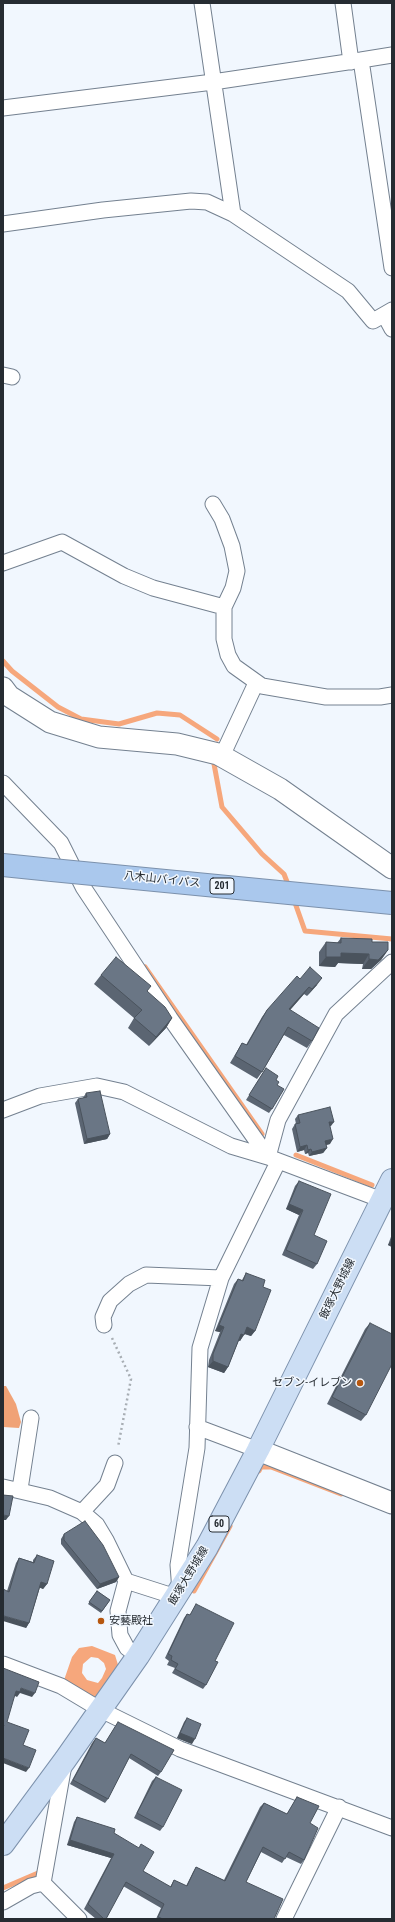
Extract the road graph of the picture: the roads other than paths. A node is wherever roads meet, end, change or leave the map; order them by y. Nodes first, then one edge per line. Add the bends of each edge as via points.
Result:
1 (202, 3) edge
2 (343, 3) edge
3 (392, 55) edge
4 (356, 61) junction
5 (213, 82) junction
6 (3, 108) edge
7 (233, 214) junction
8 (3, 224) edge
9 (392, 268) edge
10 (390, 318) edge
11 (213, 504) dead end
12 (3, 563) edge
13 (224, 608) junction
14 (256, 683) junction
15 (3, 688) edge
16 (392, 695) edge
17 (222, 756) junction
18 (3, 783) edge
19 (3, 865) edge
20 (392, 868) edge
21 (392, 903) edge
22 (392, 962) edge
23 (3, 1110) edge
24 (273, 1159) junction
25 (392, 1180) edge
26 (382, 1200) junction
27 (221, 1278) junction
28 (104, 1325) road end
29 (31, 1418) dead end
30 (197, 1427) junction
31 (258, 1450) junction
32 (115, 1464) road end
33 (3, 1487) edge
34 (20, 1489) junction
35 (392, 1503) edge
36 (82, 1512) junction
37 (126, 1581) junction
38 (178, 1594) junction
39 (138, 1656) junction
40 (3, 1664) edge
41 (101, 1710) junction
42 (65, 1760) junction
43 (339, 1807) junction
44 (392, 1828) edge
45 (3, 1844) edge
46 (43, 1883) junction
47 (3, 1902) edge
48 (79, 1919) edge
49 (284, 1919) edge

1 - 5 street
2 - 4 street
3 - 4 street
4 - 5 street
4 - 9 street
5 - 6 street
5 - 7 street
7 - 8 street via 207,202 191,201
7 - 10 street via 348,291 374,321
11 - 13 street via 222,519 232,546 237,571
12 - 13 street via 62,542 124,576 153,588
13 - 14 street via 224,639 228,655 234,666
14 - 16 street via 326,698
14 - 17 street
15 - 17 street via 9,696 50,722 99,737 177,744
17 - 20 street via 280,789
18 - 24 street via 61,843 83,887 170,1018
19 - 21 highway, 八木山バイパス / 201, bridge
22 - 24 street via 336,1014 278,1120
23 - 24 street via 40,1096 97,1086 124,1092 231,1146
24 - 26 street
24 - 27 street
25 - 26 main road, 飯塚大野城線 / 60
26 - 31 main road, 飯塚大野城線 / 60
27 - 28 street via 146,1275 129,1284 110,1301
27 - 30 street via 200,1348
29 - 34 street
30 - 31 street
30 - 38 street via 197,1448 178,1565
31 - 35 street
31 - 38 main road, 飯塚大野城線 / 60 via 207,1547
32 - 36 street via 107,1485
33 - 34 street
34 - 36 street
36 - 37 street via 100,1530
37 - 38 street
37 - 39 street via 118,1611 120,1635 127,1648
38 - 39 main road, 飯塚大野城線 / 60
39 - 41 main road, 飯塚大野城線 / 60
40 - 41 street via 61,1686
41 - 42 main road, 飯塚大野城線 / 60
41 - 43 street via 180,1749
42 - 45 main road, 飯塚大野城線 / 60
42 - 46 street
43 - 44 street
43 - 49 street
46 - 47 street via 31,1886
46 - 48 street

